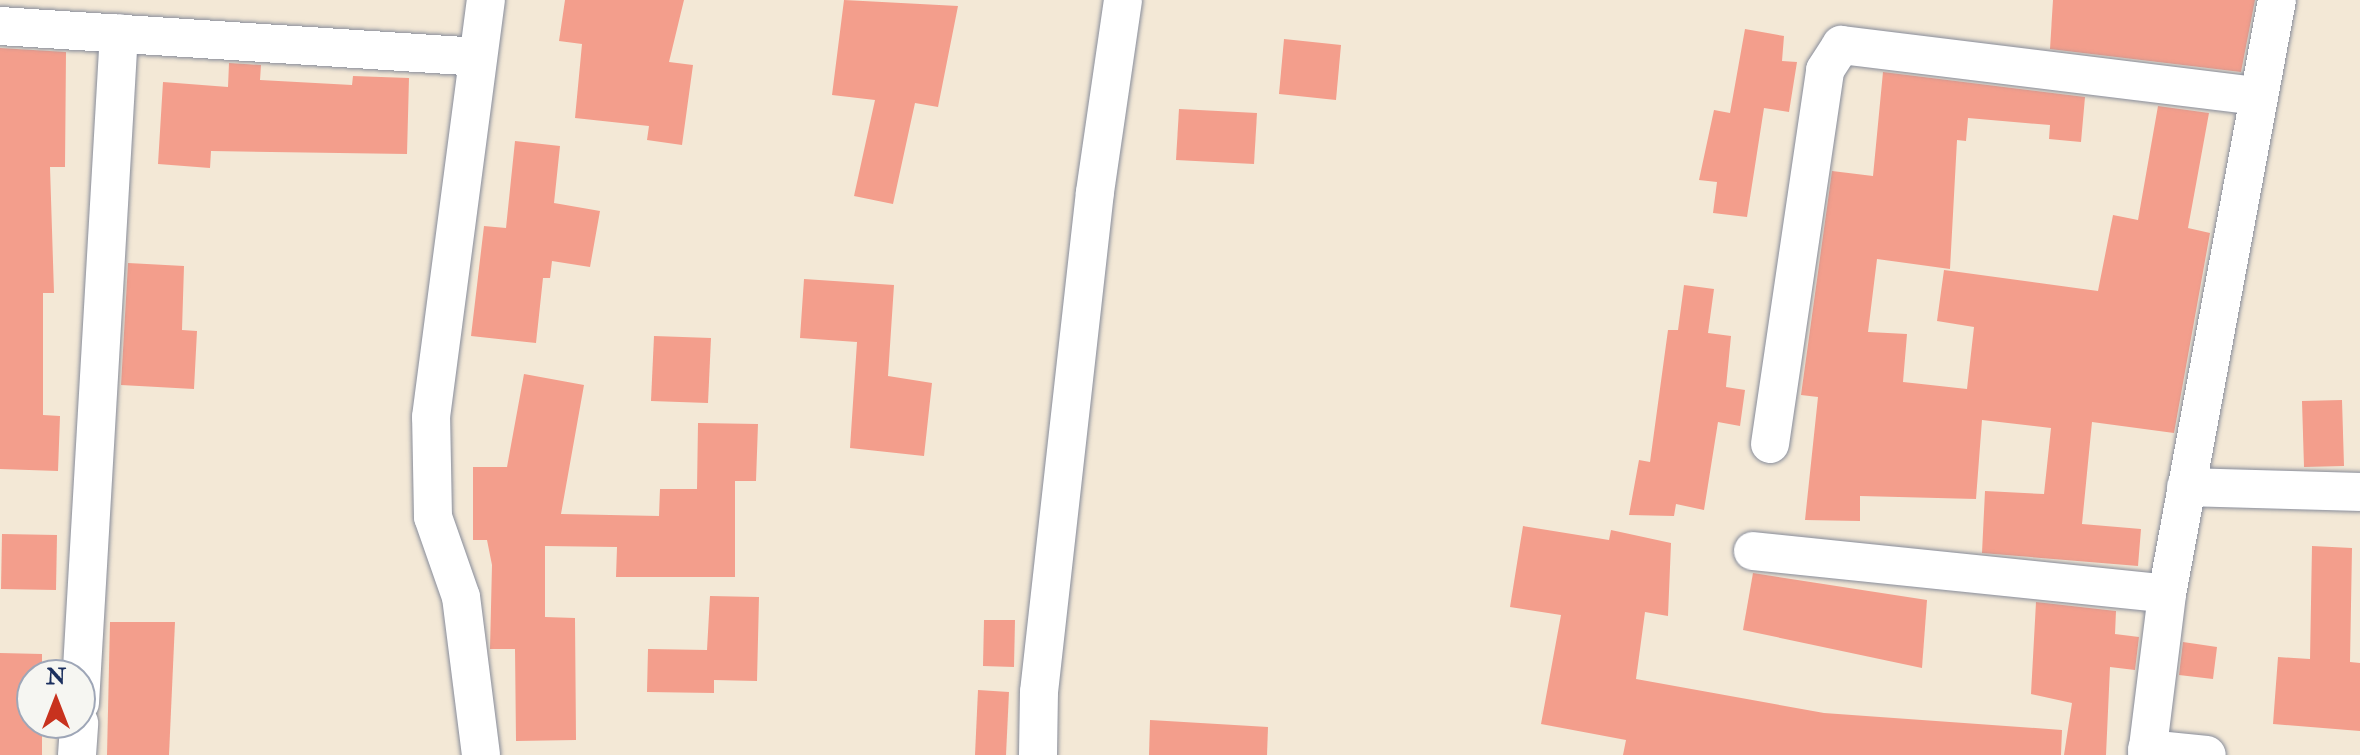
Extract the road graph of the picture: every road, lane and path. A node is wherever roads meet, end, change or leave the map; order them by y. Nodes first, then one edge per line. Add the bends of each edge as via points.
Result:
1 (486, 0) edge
2 (1123, 0) edge
3 (2277, 0) edge
4 (0, 26) edge
5 (119, 33) junction
6 (477, 57) junction
7 (2254, 96) junction
8 (1770, 444) dead end
9 (2186, 487) junction
10 (2360, 492) edge
11 (1753, 551) dead end
12 (2167, 594) junction
13 (83, 659) edge
14 (2147, 752) edge
15 (481, 755) edge
16 (1038, 755) edge
17 (2207, 755) edge

1 - 6 street
2 - 16 street via 1089,239 1039,692
3 - 7 street
4 - 5 street
5 - 6 street
5 - 13 street
6 - 15 street via 431,417 433,517 461,597
7 - 8 street via 1841,45 1825,70
7 - 9 street
9 - 10 street
9 - 12 street
11 - 12 street
12 - 14 street
14 - 17 street

